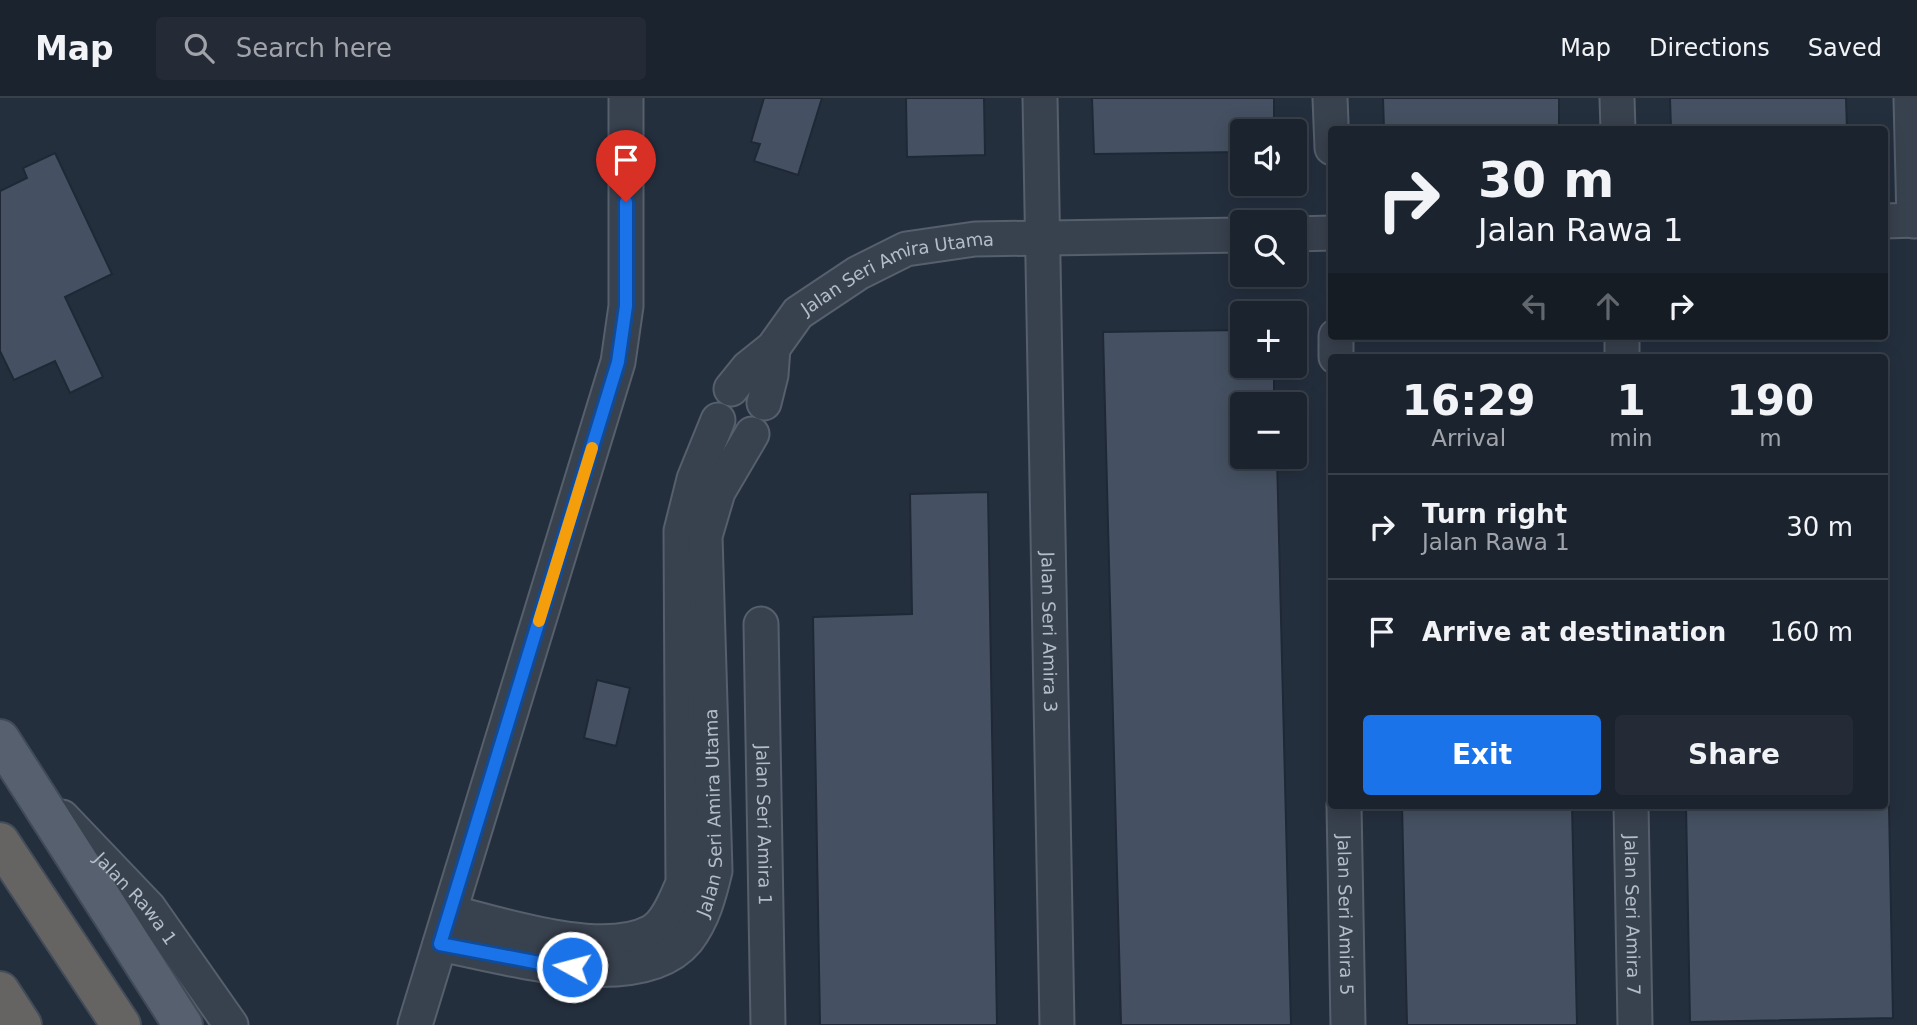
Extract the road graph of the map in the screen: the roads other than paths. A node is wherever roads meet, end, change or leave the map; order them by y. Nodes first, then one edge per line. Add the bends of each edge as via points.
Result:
1 (626, 98) edge
2 (1040, 98) edge
3 (1331, 98) edge
4 (1617, 98) edge
5 (1911, 98) edge
6 (1332, 126) edge
7 (1618, 126) edge
8 (1905, 221) edge
9 (1328, 233) edge
10 (1307, 234) edge
11 (1230, 235) edge
12 (1042, 239) junction
13 (773, 348) junction
14 (731, 389) dead end
15 (764, 403) dead end
16 (761, 624) dead end
17 (0, 739) edge
18 (15, 774) edge
19 (1344, 809) edge
20 (1631, 809) edge
21 (0, 842) edge
22 (450, 912) junction
23 (440, 944) junction
24 (0, 991) edge
25 (22, 1025) edge
26 (121, 1025) edge
27 (183, 1025) edge
28 (231, 1025) edge
29 (415, 1025) edge
30 (768, 1025) edge
31 (1057, 1025) edge
32 (1348, 1025) edge
33 (1635, 1025) edge

1 - 22 street via 626,306 618,362
2 - 12 street, Jalan Seri Amira 3
3 - 6 street
4 - 7 street
5 - 8 street
9 - 10 street
11 - 12 street, Jalan Seri Amira Utama
12 - 13 street, Jalan Seri Amira Utama via 975,239 906,249 858,273 798,313
12 - 31 street, Jalan Seri Amira 3
13 - 14 street, Jalan Seri Amira Utama
13 - 15 street, Jalan Seri Amira Utama
16 - 30 street, Jalan Seri Amira 1
17 - 18 main road
18 - 27 main road
18 - 28 street, Jalan Rawa 1 via 149,908
19 - 32 street, Jalan Seri Amira 5
20 - 33 street, Jalan Seri Amira 7
21 - 26 highway
22 - 23 street
22 - 23 street, Jalan Seri Amira Utama via 555,939 623,942 653,932 671,909 683,883 681,531 694,479 728,440 705,536 715,871 706,909 686,941 660,961 615,971 550,965
23 - 29 street
24 - 25 highway

